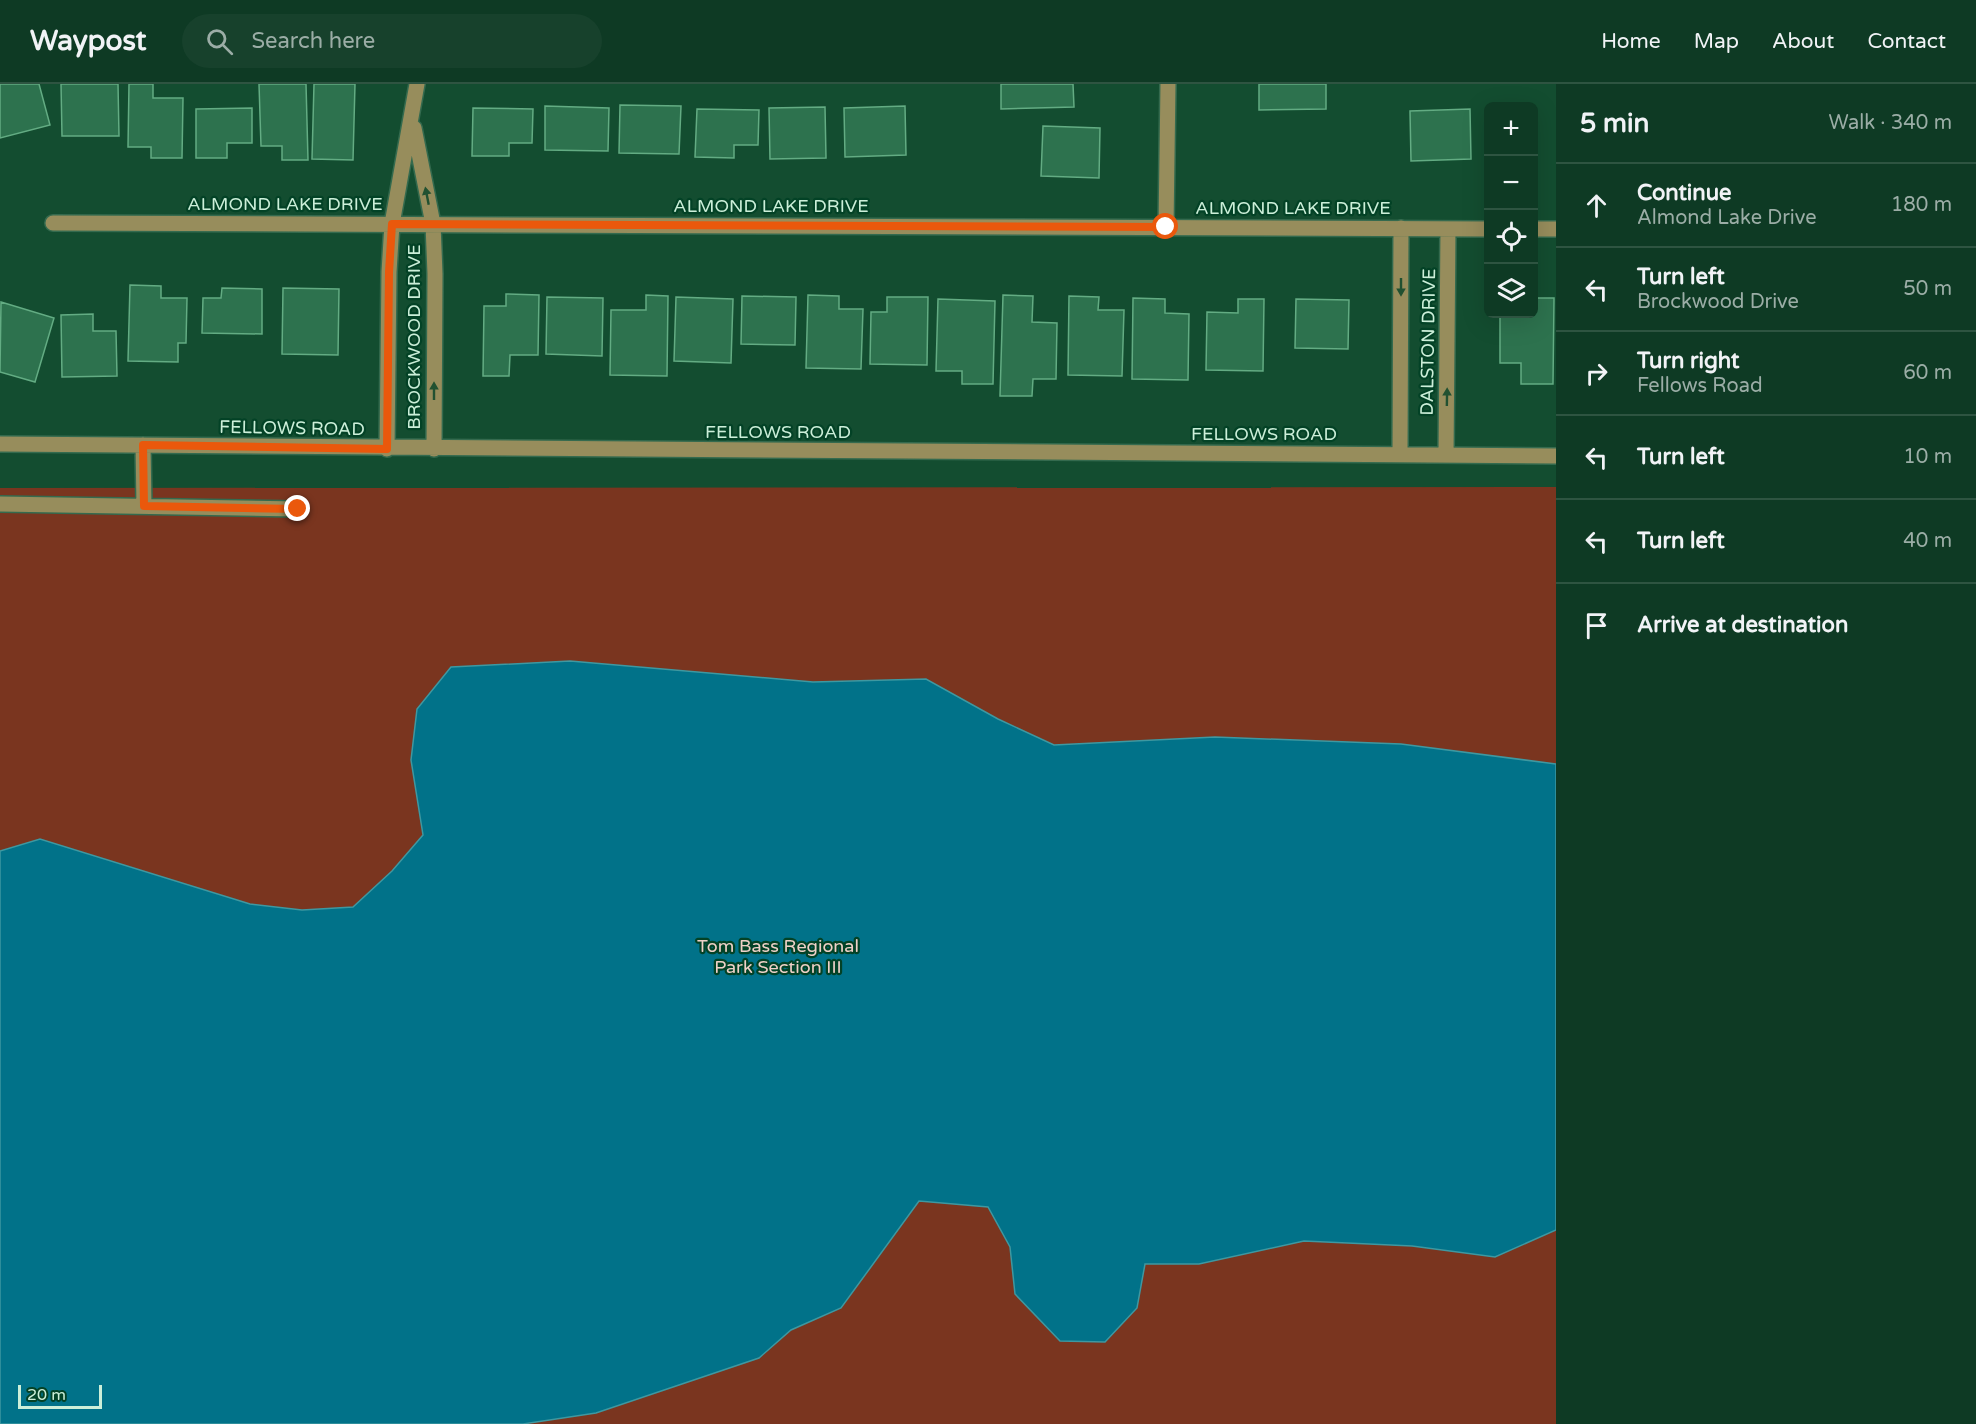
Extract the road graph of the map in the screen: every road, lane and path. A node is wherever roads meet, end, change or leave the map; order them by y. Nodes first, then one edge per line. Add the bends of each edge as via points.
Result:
1 (417, 84) edge
2 (1168, 84) edge
3 (412, 119) junction
4 (53, 223) dead end
5 (392, 224) junction
6 (433, 224) junction
7 (1166, 227) junction
8 (1401, 228) junction
9 (1448, 229) junction
10 (1484, 229) edge
11 (1538, 229) edge
12 (1556, 229) edge
13 (0, 444) edge
14 (143, 445) junction
15 (387, 449) junction
16 (434, 449) junction
17 (1400, 455) junction
18 (1446, 455) junction
19 (1556, 456) edge
20 (0, 504) edge
21 (144, 506) junction
22 (298, 509) dead end

1 - 3 street, BROCKWOOD DRIVE
2 - 7 street
3 - 5 street, BROCKWOOD DRIVE
6 -> 3 street, BROCKWOOD DRIVE
4 - 5 street, ALMOND LAKE DRIVE
5 - 6 street, ALMOND LAKE DRIVE
5 - 15 street, BROCKWOOD DRIVE
6 - 7 street, ALMOND LAKE DRIVE
16 -> 6 street, BROCKWOOD DRIVE
7 - 8 street, ALMOND LAKE DRIVE
8 - 9 street, ALMOND LAKE DRIVE
8 -> 17 street, DALSTON DRIVE
9 - 10 street, ALMOND LAKE DRIVE
18 -> 9 street, DALSTON DRIVE
11 - 12 street
13 - 14 street, FELLOWS ROAD
14 - 15 street, FELLOWS ROAD
14 - 21 street
15 - 16 street, FELLOWS ROAD
16 - 17 street, FELLOWS ROAD
17 - 18 street, FELLOWS ROAD
18 - 19 street, FELLOWS ROAD
20 - 21 street
21 - 22 street

